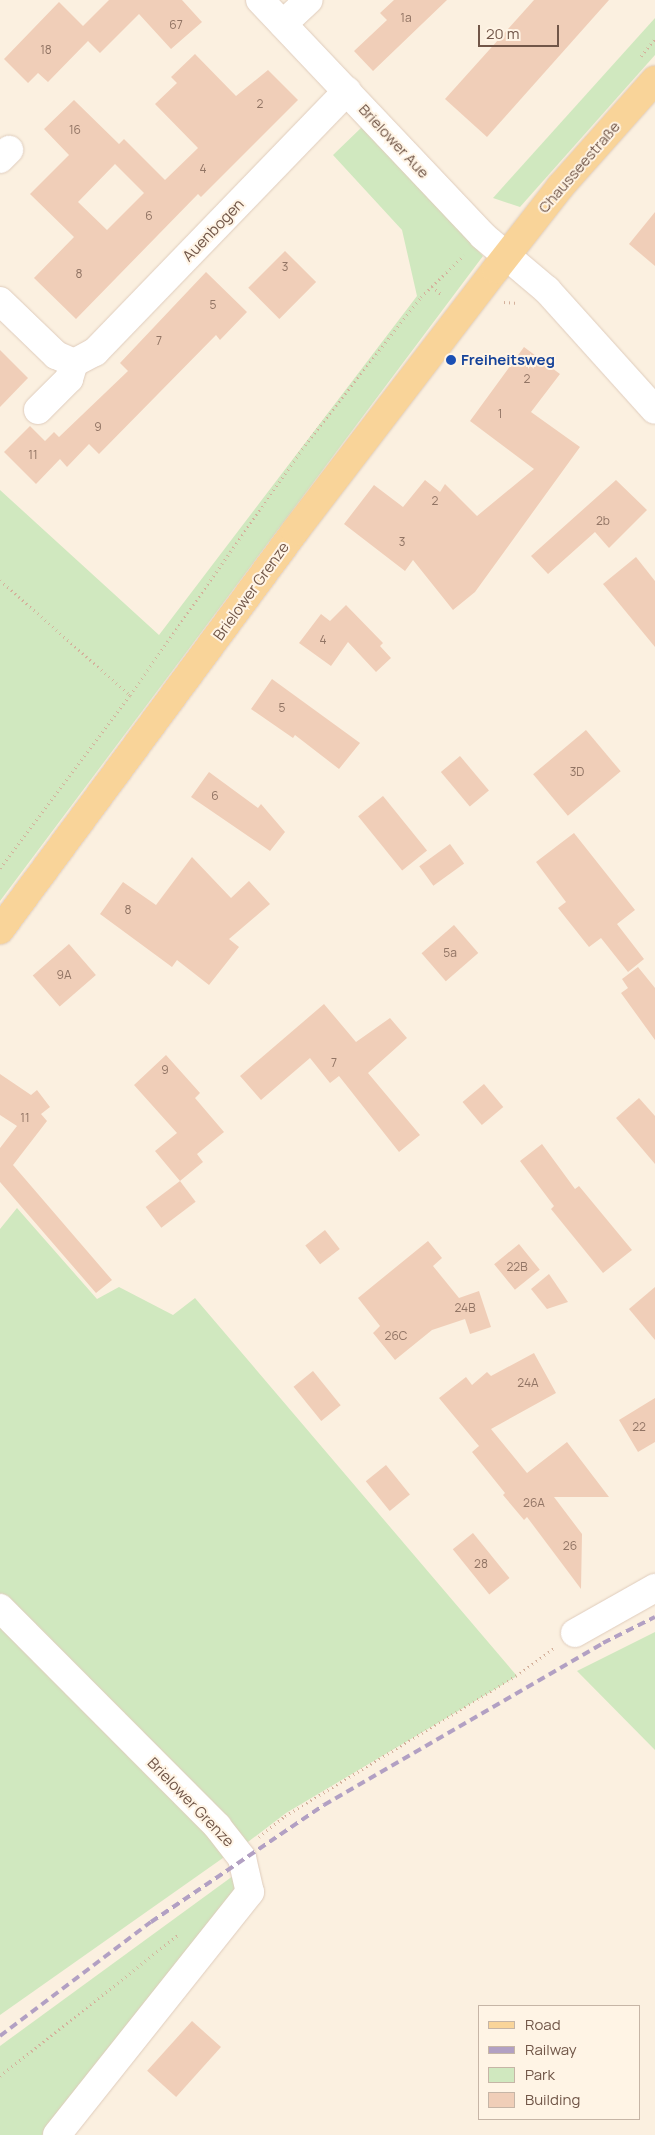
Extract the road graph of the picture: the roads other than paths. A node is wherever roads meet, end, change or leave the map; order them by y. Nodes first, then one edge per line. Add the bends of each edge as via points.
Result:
1 (260, 0) edge
2 (309, 0) edge
3 (284, 24) junction
4 (655, 80) edge
5 (347, 91) junction
6 (506, 256) junction
7 (0, 300) edge
8 (74, 362) junction
9 (38, 410) dead end
10 (655, 410) edge
11 (0, 930) edge
12 (655, 1588) edge
13 (0, 1608) edge
14 (575, 1633) road end
15 (57, 2135) edge

1 - 3 street, Brielower Aue
2 - 3 street
3 - 5 street, Brielower Aue
4 - 6 main road, Chausseestraße
5 - 6 street, Brielower Aue via 483,236
5 - 8 street, Auenbogen via 95,352
6 - 10 street via 547,290
6 - 11 main road, Brielower Grenze via 295,531
7 - 8 street via 56,355
8 - 9 street via 69,379
12 - 14 street
13 - 15 street, Brielower Grenze via 217,1826 239,1853 250,1892

